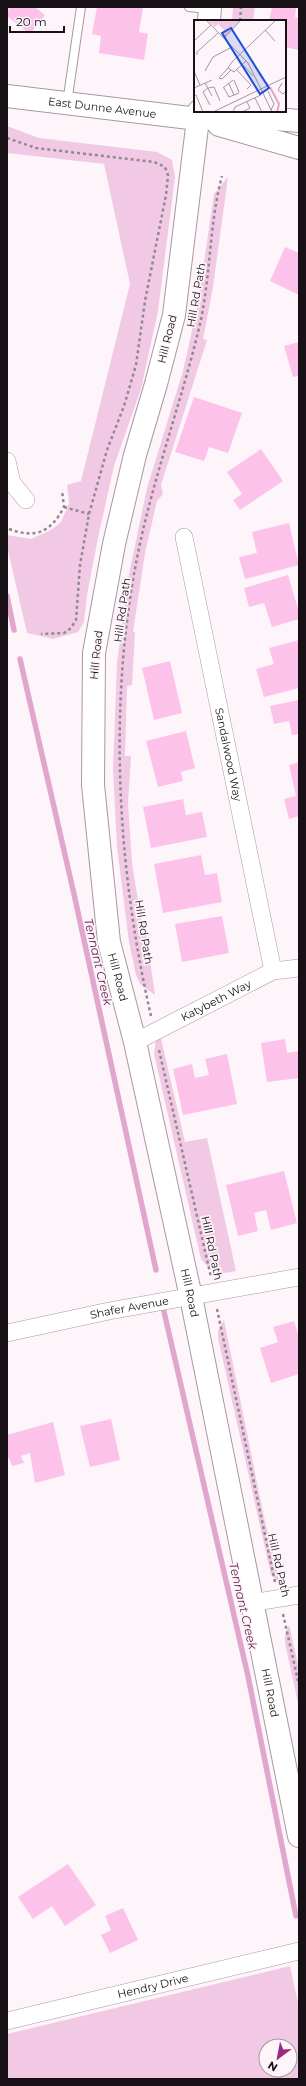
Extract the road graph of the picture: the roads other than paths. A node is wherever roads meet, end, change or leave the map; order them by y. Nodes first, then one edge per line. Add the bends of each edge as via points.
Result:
1 (80, 7) edge
2 (7, 96) edge
3 (67, 104) junction
4 (199, 115) edge
5 (299, 121) edge
6 (299, 148) edge
7 (7, 461) edge
8 (26, 500) dead end
9 (184, 537) dead end
10 (299, 968) edge
11 (274, 971) junction
12 (135, 1042) junction
13 (299, 1277) edge
14 (191, 1297) junction
15 (7, 1332) edge
16 (299, 1595) edge
17 (251, 1603) junction
18 (299, 1836) edge
19 (299, 1951) edge
20 (7, 2021) edge

1 - 3 lane
2 - 3 main road, East Dunne Avenue
3 - 4 main road, East Dunne Avenue
4 - 5 main road, East Dunne Avenue
4 - 6 main road, East Dunne Avenue
4 - 12 main road, Hill Road via 174,315 135,455 114,544 94,653 93,784 109,942
7 - 8 street via 12,483
9 - 11 street, Sandalwood Way
10 - 11 street, Katybeth Way
11 - 12 street, Katybeth Way
12 - 14 main road, Hill Road
13 - 14 street, Shafer Avenue
14 - 15 street, Shafer Avenue
14 - 17 main road, Hill Road
16 - 17 street
17 - 18 main road, Hill Road
19 - 20 street, Hendry Drive

